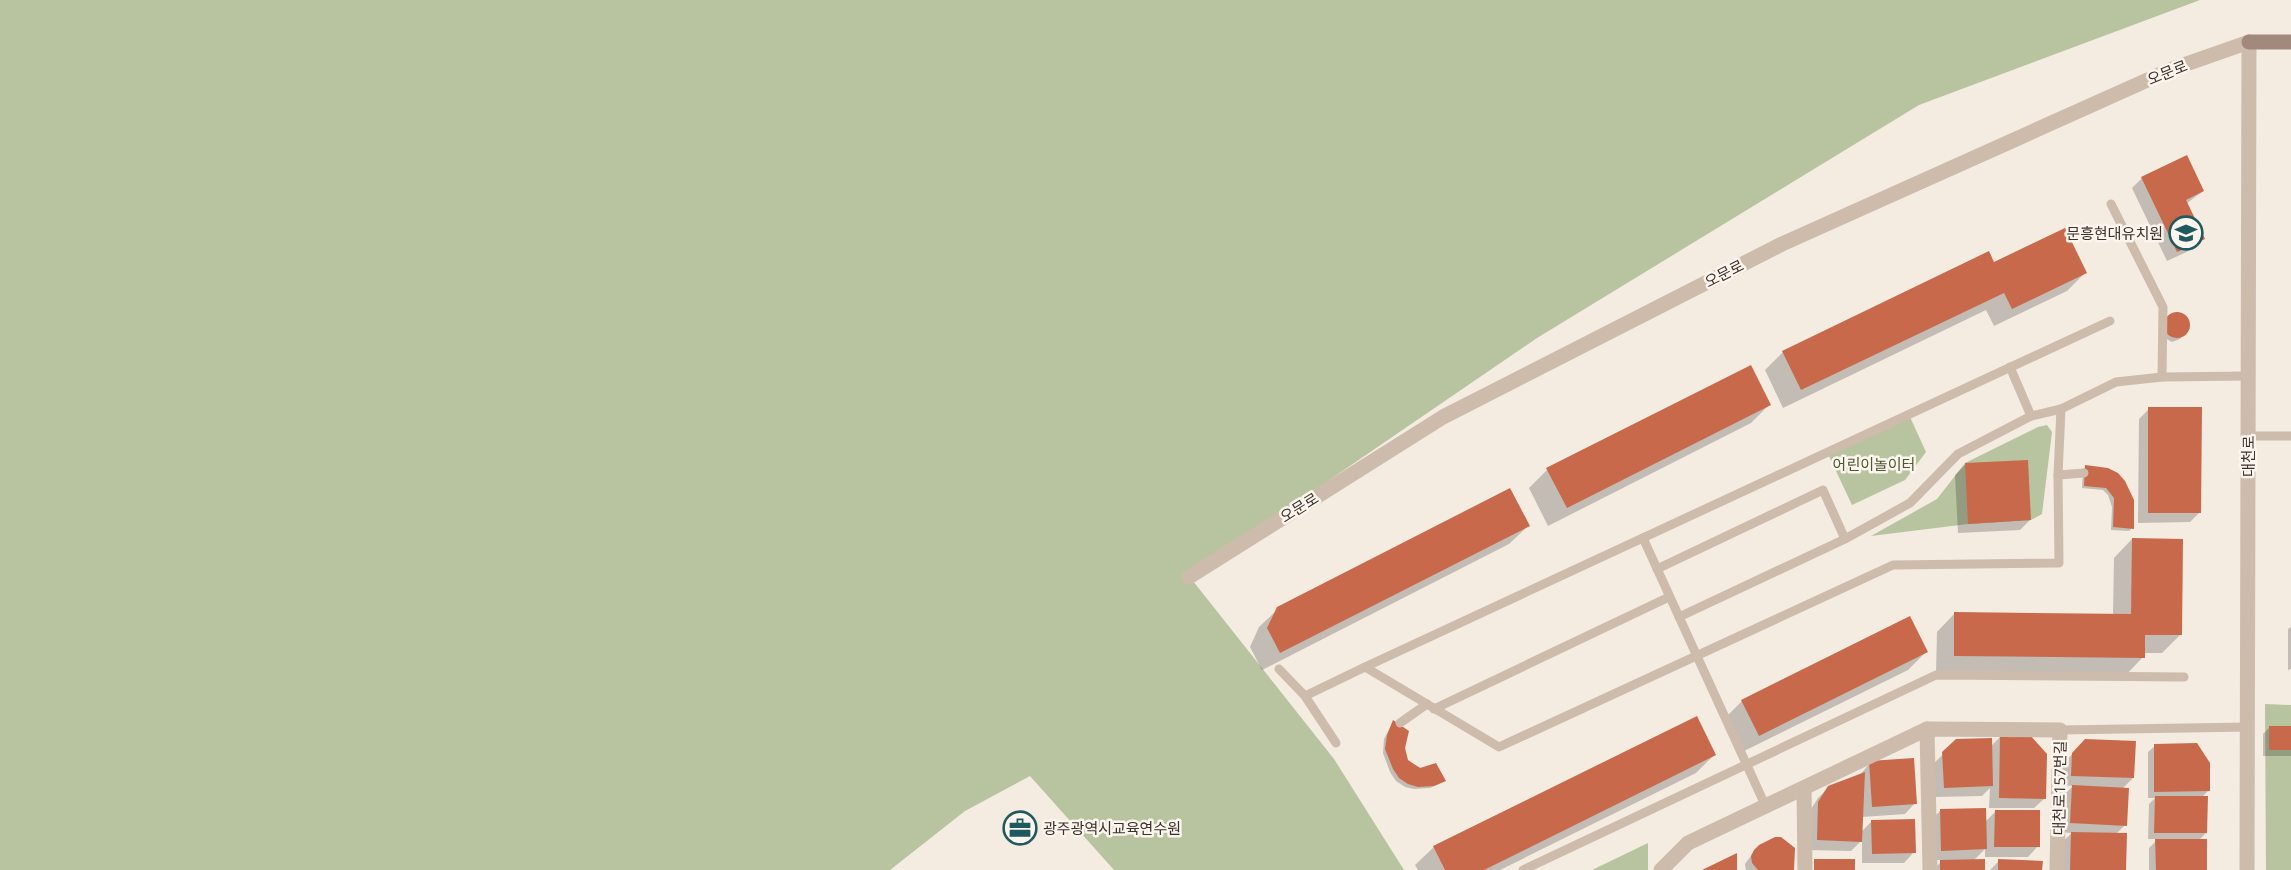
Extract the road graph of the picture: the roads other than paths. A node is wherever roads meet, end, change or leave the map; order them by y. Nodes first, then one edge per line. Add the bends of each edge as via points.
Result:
1 (2249, 42) junction
2 (2291, 42) edge
3 (2111, 204) dead end
4 (2110, 321) dead end
5 (2010, 367) junction
6 (2162, 376) junction
7 (2248, 376) junction
8 (2061, 409) junction
9 (2031, 416) junction
10 (2291, 435) edge
11 (2248, 436) junction
12 (2084, 473) dead end
13 (2058, 475) junction
14 (1642, 538) junction
15 (1845, 539) junction
16 (1657, 569) junction
17 (1189, 577) dead end
18 (1669, 597) junction
19 (1679, 617) junction
20 (1696, 656) junction
21 (1365, 668) junction
22 (1279, 669) dead end
23 (2184, 677) dead end
24 (1305, 696) junction
25 (1431, 706) junction
26 (1400, 723) dead end
27 (2247, 728) junction
28 (1927, 729) junction
29 (2060, 730) junction
30 (1336, 743) dead end
31 (1746, 763) junction
32 (1804, 789) junction
33 (1766, 807) junction
34 (1523, 870) edge
35 (1661, 870) edge
36 (1805, 870) edge
37 (1930, 870) edge
38 (2057, 870) edge
39 (2247, 870) edge

1 - 2 main road, 오문로
1 - 7 street, 대천로
1 - 17 street, 오문로 via 2172,69 1782,244 1443,417
3 - 6 lane via 2163,307
4 - 5 lane
5 - 9 lane
5 - 14 lane
6 - 7 lane
6 - 8 lane via 2116,382
7 - 11 street, 대천로
8 - 9 lane
8 - 13 lane
9 - 15 lane via 1958,454 1910,503
10 - 11 lane
11 - 27 street, 대천로
12 - 13 lane
13 - 20 lane via 2059,563 1893,565
14 - 16 lane
14 - 21 lane
15 - 16 lane via 1823,490
15 - 19 lane
16 - 18 lane
18 - 19 lane
18 - 25 lane
19 - 20 lane
20 - 25 lane via 1499,747
20 - 31 lane
21 - 24 lane
21 - 25 lane
22 - 24 lane
23 - 31 lane via 1936,675
24 - 30 lane
25 - 26 lane
27 - 29 lane
27 - 39 street, 대천로
28 - 29 street, 대천로157번길
28 - 32 street, 대천로157번길
28 - 37 street
29 - 38 street, 대천로157번길
31 - 33 lane
31 - 34 lane
32 - 33 street, 대천로157번길
32 - 36 street
33 - 35 street, 대천로157번길 via 1688,843

